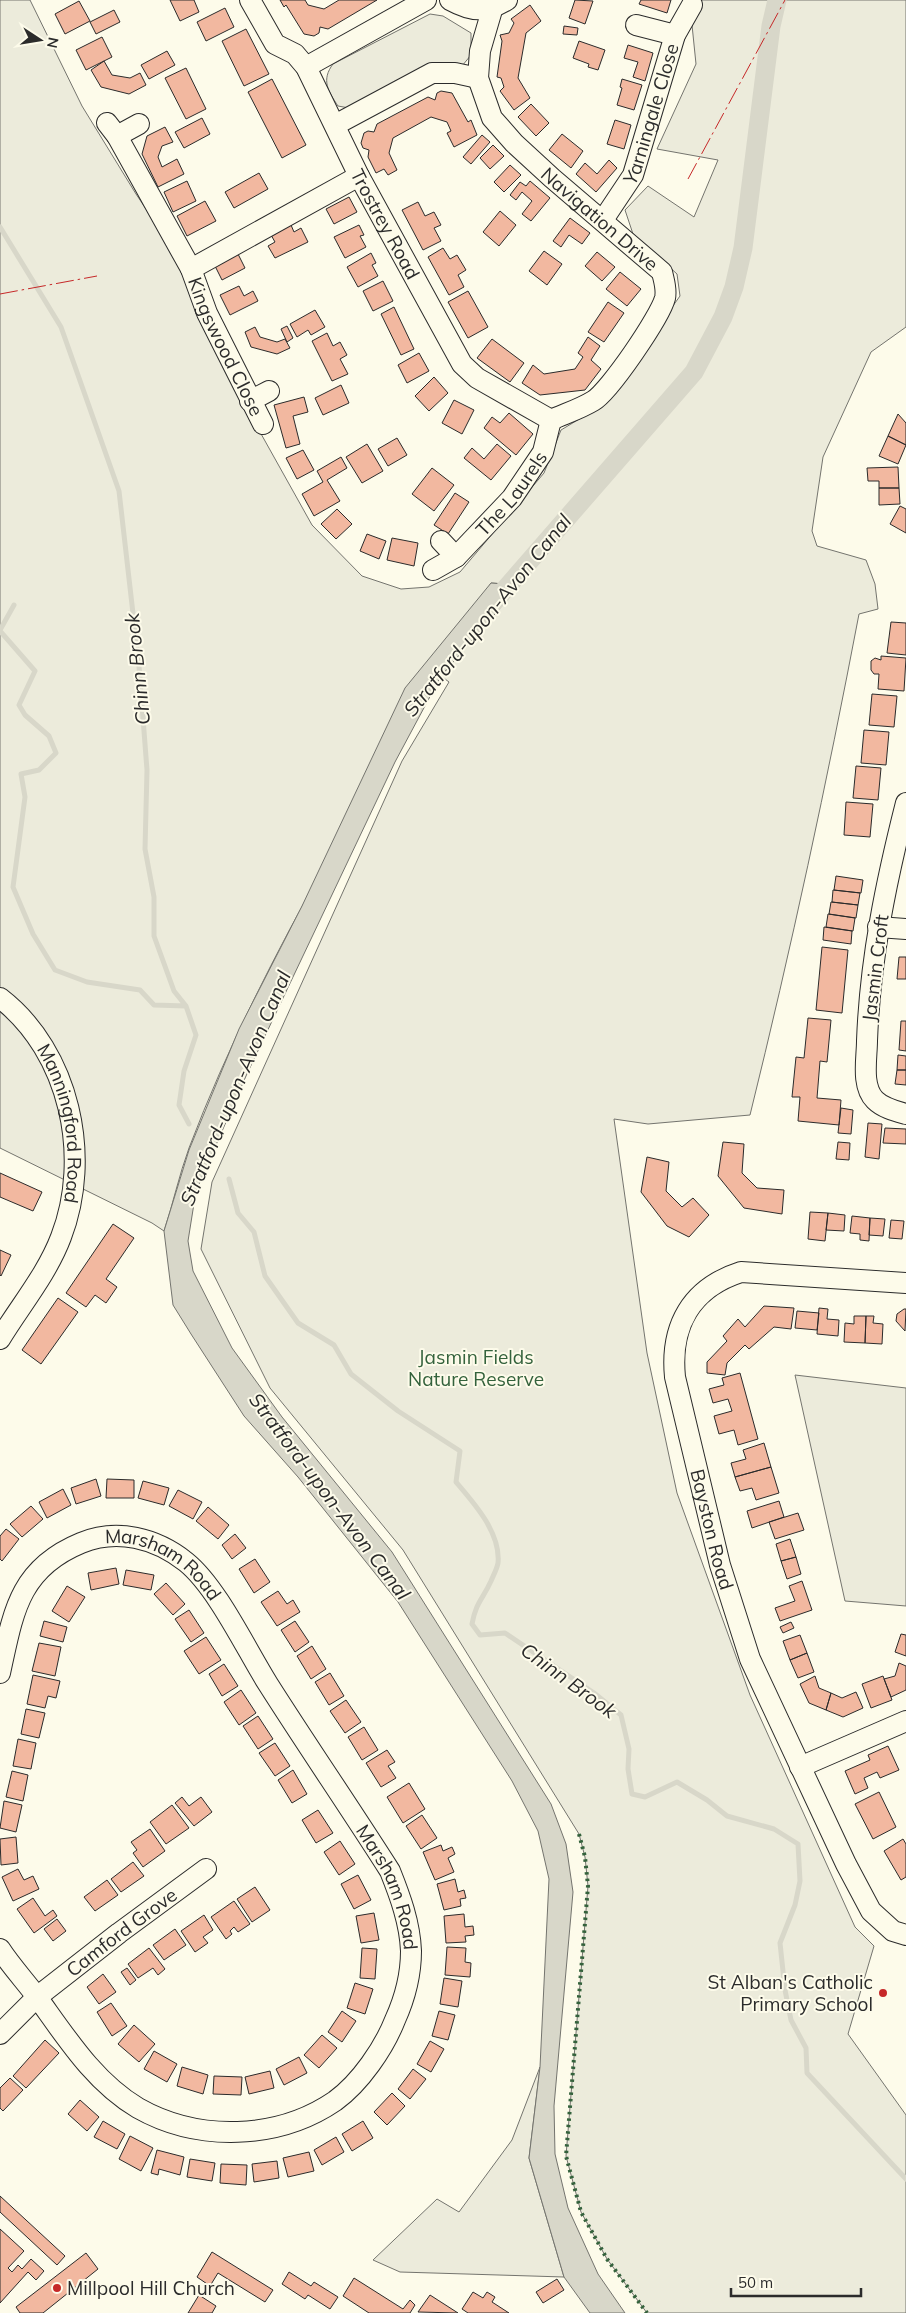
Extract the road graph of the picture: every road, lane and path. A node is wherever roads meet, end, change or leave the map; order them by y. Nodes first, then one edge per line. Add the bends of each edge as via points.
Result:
1 (250, 0) edge
2 (426, 0) edge
3 (450, 0) edge
4 (499, 5) edge
5 (692, 5) dead end
6 (636, 25) dead end
7 (675, 35) junction
8 (306, 68) junction
9 (478, 78) junction
10 (139, 124) dead end
11 (335, 125) junction
12 (359, 176) junction
13 (603, 220) junction
14 (191, 269) junction
15 (269, 391) dead end
16 (250, 401) junction
17 (551, 420) junction
18 (263, 424) dead end
19 (441, 541) dead end
20 (456, 557) junction
21 (433, 570) dead end
22 (906, 803) edge
23 (878, 927) junction
24 (906, 929) edge
25 (0, 998) edge
26 (906, 1114) edge
27 (906, 1283) edge
28 (3, 1329) edge
29 (0, 1673) edge
30 (906, 1720) edge
31 (800, 1767) junction
32 (206, 1869) dead end
33 (906, 1935) edge
34 (0, 1949) edge
35 (37, 1996) junction
36 (0, 2034) edge

1 - 8 street, Trostrey Road via 275,44 295,54
2 - 8 street
3 - 4 street via 470,9
4 - 9 street, Navigation Drive via 480,51
5 - 7 street, Yarningale Close
6 - 7 street
7 - 13 street, Yarningale Close via 633,175
8 - 11 street, Trostrey Road
9 - 11 street via 432,73
9 - 13 street, Navigation Drive via 492,118 521,149
10 - 14 street, Kingswood Close via 112,130
11 - 12 street, Trostrey Road
12 - 14 street, Kingswood Close
12 - 17 street, Trostrey Road via 462,364 477,378
13 - 17 street, Navigation Drive via 662,272 665,297 647,333 603,392 594,401
14 - 16 street, Kingswood Close via 207,313
15 - 16 street
16 - 18 street, Kingswood Close
17 - 20 street, The Laurels via 543,452 512,498
19 - 20 street
20 - 21 street, The Laurels
22 - 23 street, Jasmin Croft
23 - 24 street
23 - 26 street, Jasmin Croft via 868,1003 866,1078 874,1099 888,1109
25 - 28 street, Manningford Road via 32,1031 63,1087 70,1109 75,1152 73,1189 61,1237 40,1277
27 - 31 street, Bayston Road via 741,1272 716,1282 693,1300 676,1337 673,1356 675,1378 720,1565 750,1659
29 - 35 street, Marsham Road via 18,1601 47,1561 93,1538 117,1536 140,1538 157,1544 186,1562 206,1581 390,1871 409,1931 406,1993 378,2056 336,2100 270,2129 202,2130 138,2108 94,2073
30 - 31 street
31 - 33 street, Bayston Road via 871,1910 892,1931
32 - 35 street, Camford Grove
34 - 35 street, Marsham Road
35 - 36 street, Camford Grove

